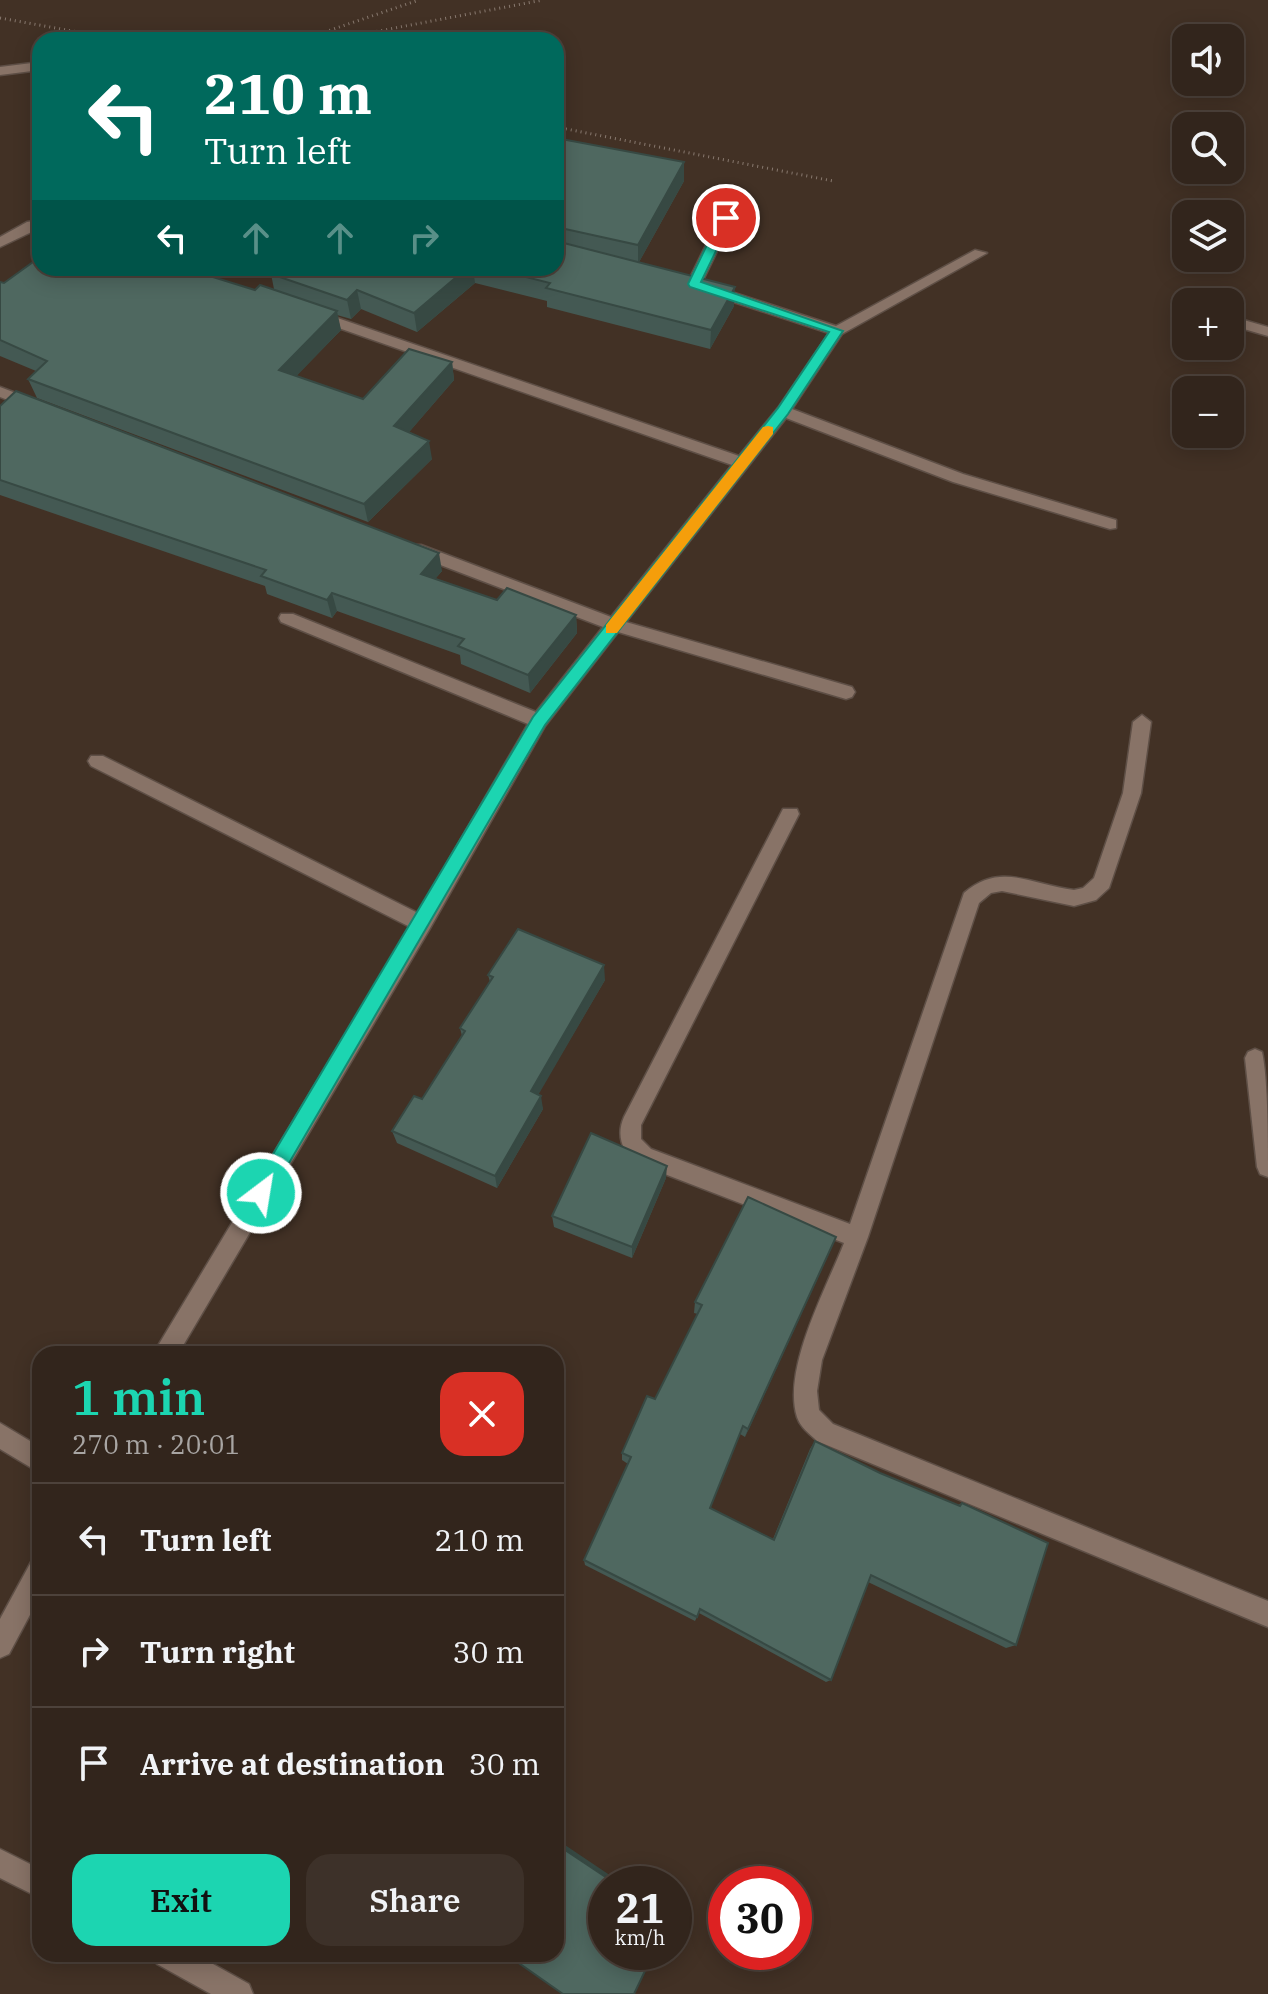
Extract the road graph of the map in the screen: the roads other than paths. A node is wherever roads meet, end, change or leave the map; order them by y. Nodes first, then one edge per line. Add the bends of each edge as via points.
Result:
1 (32, 67) edge
2 (0, 71) edge
3 (737, 196) dead end
4 (32, 225) edge
5 (0, 243) edge
6 (980, 253) dead end
7 (679, 281) edge
8 (694, 284) junction
9 (294, 308) edge
10 (1244, 324) edge
11 (837, 331) junction
12 (1268, 332) edge
13 (0, 392) edge
14 (783, 411) junction
15 (57, 414) edge
16 (742, 463) junction
17 (1110, 524) dead end
18 (393, 541) edge
19 (287, 618) dead end
20 (615, 625) junction
21 (846, 692) dead end
22 (539, 721) junction
23 (1142, 722) dead end
24 (97, 761) dead end
25 (790, 814) dead end
26 (422, 924) junction
27 (1255, 1058) dead end
28 (1268, 1167) edge
29 (857, 1237) junction
30 (170, 1346) edge
31 (0, 1435) edge
32 (32, 1456) edge
33 (32, 1586) edge
34 (1268, 1614) edge
35 (0, 1645) edge
36 (0, 1863) edge
37 (32, 1880) edge
38 (181, 1962) edge
39 (239, 1994) edge

1 - 2 street
3 - 8 street
4 - 5 street
6 - 11 street
7 - 8 street
8 - 11 street
9 - 16 street
10 - 12 street
11 - 14 street
13 - 15 street
14 - 16 street
14 - 17 street via 958,478
16 - 20 street
18 - 20 street
19 - 22 street
20 - 21 street
20 - 22 street
22 - 26 street
23 - 29 street via 1132,793 1095,894 1071,898 994,881 971,899
24 - 26 street
25 - 29 street via 631,1124 629,1138 644,1156
26 - 30 street
27 - 28 street
29 - 34 street via 810,1360 808,1415 825,1433
31 - 32 street
33 - 35 street
36 - 37 street
38 - 39 street

